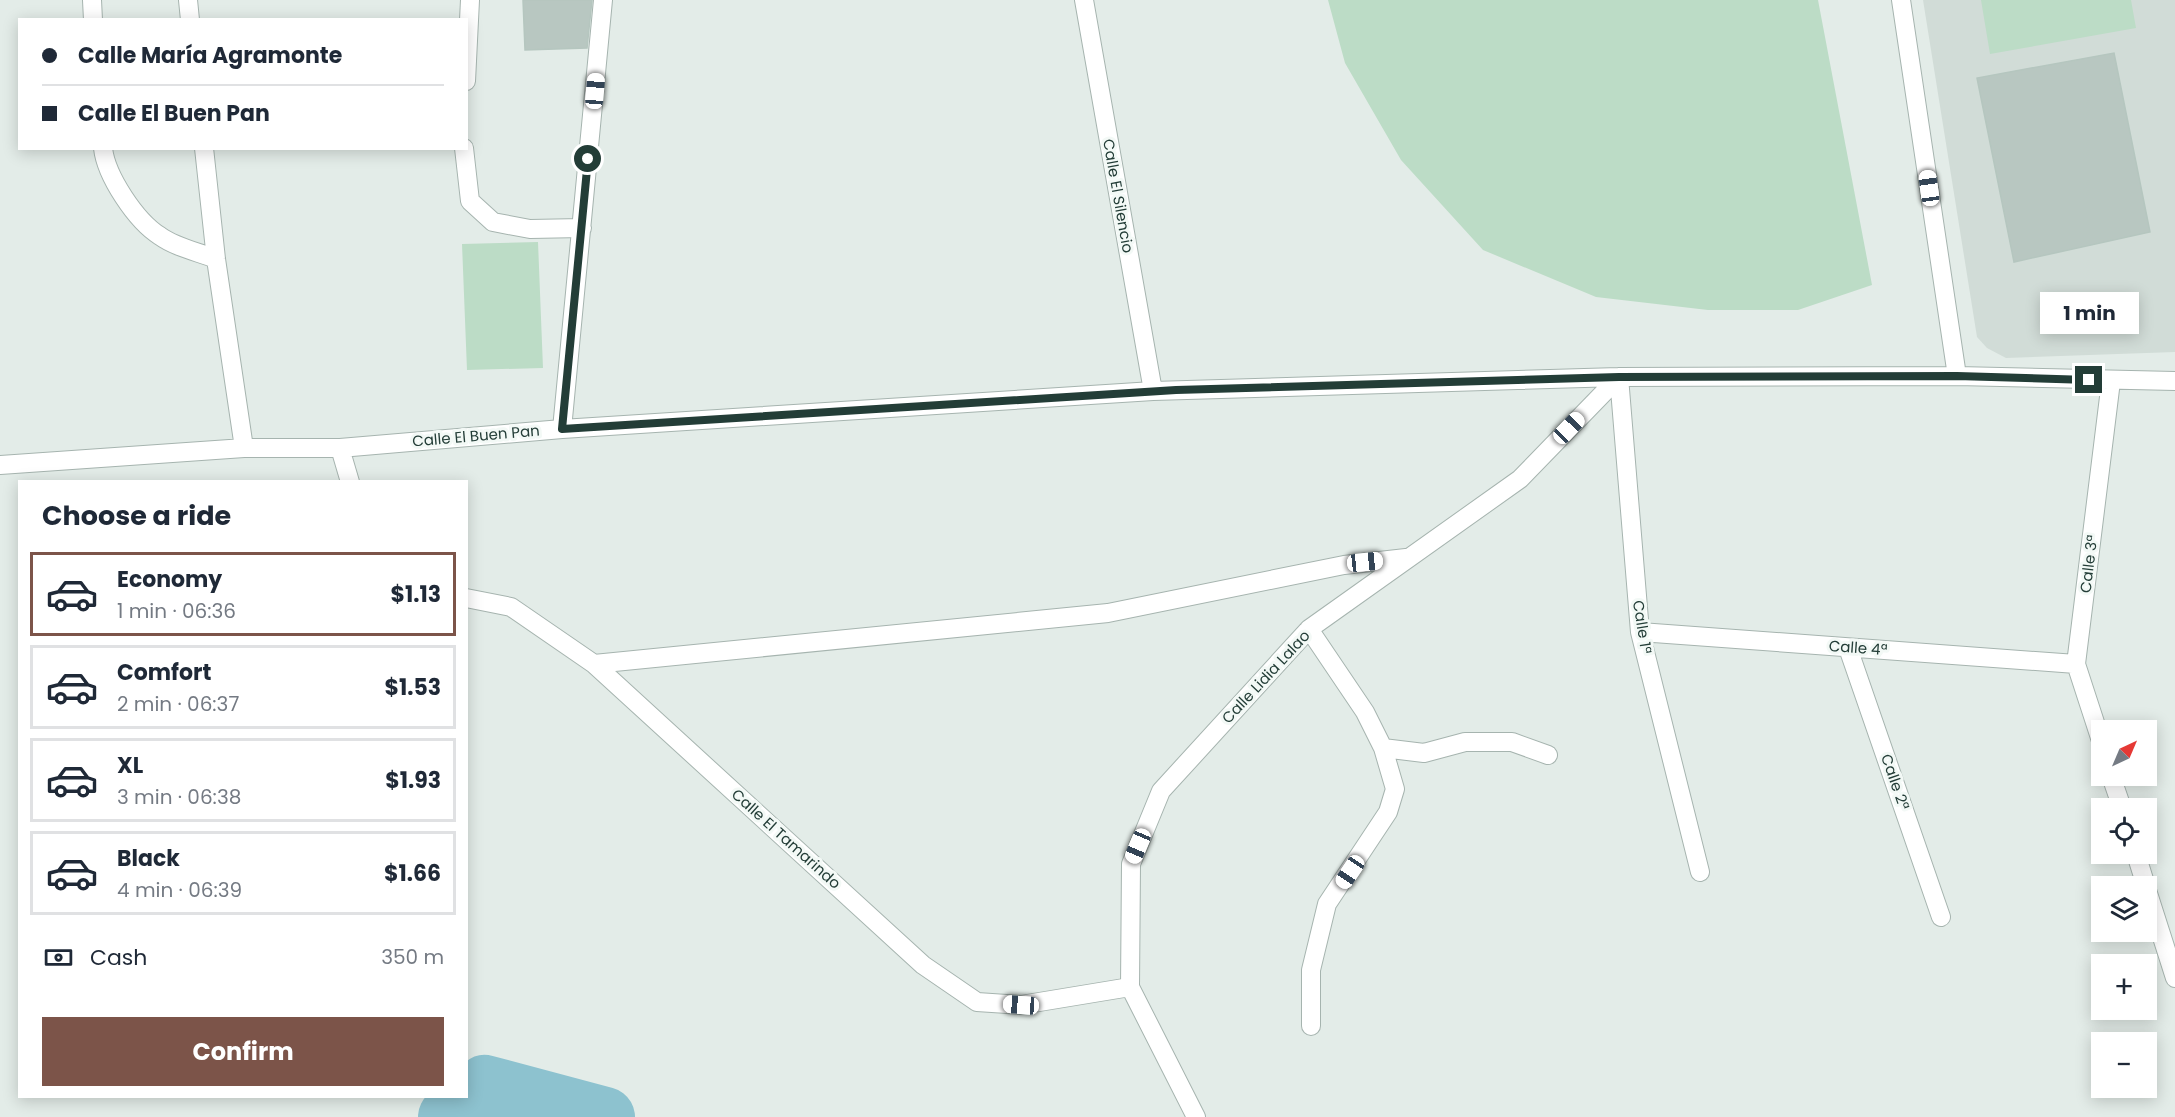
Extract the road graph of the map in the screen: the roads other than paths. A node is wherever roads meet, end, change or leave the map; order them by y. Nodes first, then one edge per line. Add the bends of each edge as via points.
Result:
1 (92, 0) edge
2 (188, 0) edge
3 (470, 0) edge
4 (603, 0) edge
5 (1084, 0) edge
6 (1901, 0) edge
7 (93, 18) edge
8 (190, 18) edge
9 (468, 40) edge
10 (103, 150) edge
11 (204, 150) edge
12 (464, 150) edge
13 (582, 228) junction
14 (216, 259) junction
15 (1957, 376) junction
16 (1619, 377) junction
17 (2111, 381) junction
18 (2175, 381) edge
19 (1153, 391) junction
20 (562, 429) junction
21 (244, 448) junction
22 (340, 448) junction
23 (0, 465) edge
24 (349, 480) edge
25 (1409, 558) junction
26 (468, 598) edge
27 (1309, 629) junction
28 (1640, 632) junction
29 (1848, 648) junction
30 (594, 664) junction
31 (2076, 664) junction
32 (2094, 720) edge
33 (1383, 748) junction
34 (1548, 755) dead end
35 (1700, 872) dead end
36 (1941, 917) dead end
37 (2157, 922) edge
38 (2175, 978) edge
39 (1130, 987) junction
40 (1311, 1026) dead end
41 (1196, 1117) edge

1 - 7 street
2 - 8 street
3 - 9 street
4 - 13 street
5 - 19 street, Calle El Silencio
6 - 15 street
10 - 14 street via 104,163 132,210 160,237
11 - 14 street
12 - 13 street via 470,201 493,222 530,229
13 - 20 street
14 - 21 street
15 - 16 street, Calle El Buen Pan
15 - 17 street, Calle El Buen Pan
16 - 19 street, Calle El Buen Pan
16 - 25 street, Calle Lidia Lalao via 1520,479
16 - 28 street, Calle 1ª
17 - 18 street, Calle El Buen Pan
17 - 31 street, Calle 3ª
19 - 20 street, Calle El Buen Pan
20 - 22 street, Calle El Buen Pan
21 - 22 street, Calle El Buen Pan
21 - 23 street, Calle El Buen Pan
22 - 24 street
25 - 27 street, Calle Lidia Lalao
25 - 30 street via 1344,565 1108,613
26 - 30 street, Calle El Tamarindo via 511,607
27 - 33 street via 1365,712
27 - 39 street, Calle Lidia Lalao via 1161,791 1131,864
28 - 29 street, Calle 4ª
28 - 35 street, Calle 1ª
29 - 31 street, Calle 4ª
29 - 36 street, Calle 2ª
30 - 39 street, Calle El Tamarindo via 923,965 977,1002 1021,1005
31 - 32 street, Calle 3ª
33 - 34 street via 1424,753 1465,742 1512,742
33 - 40 street via 1395,789 1388,812 1328,904 1311,970
37 - 38 street
39 - 41 street

